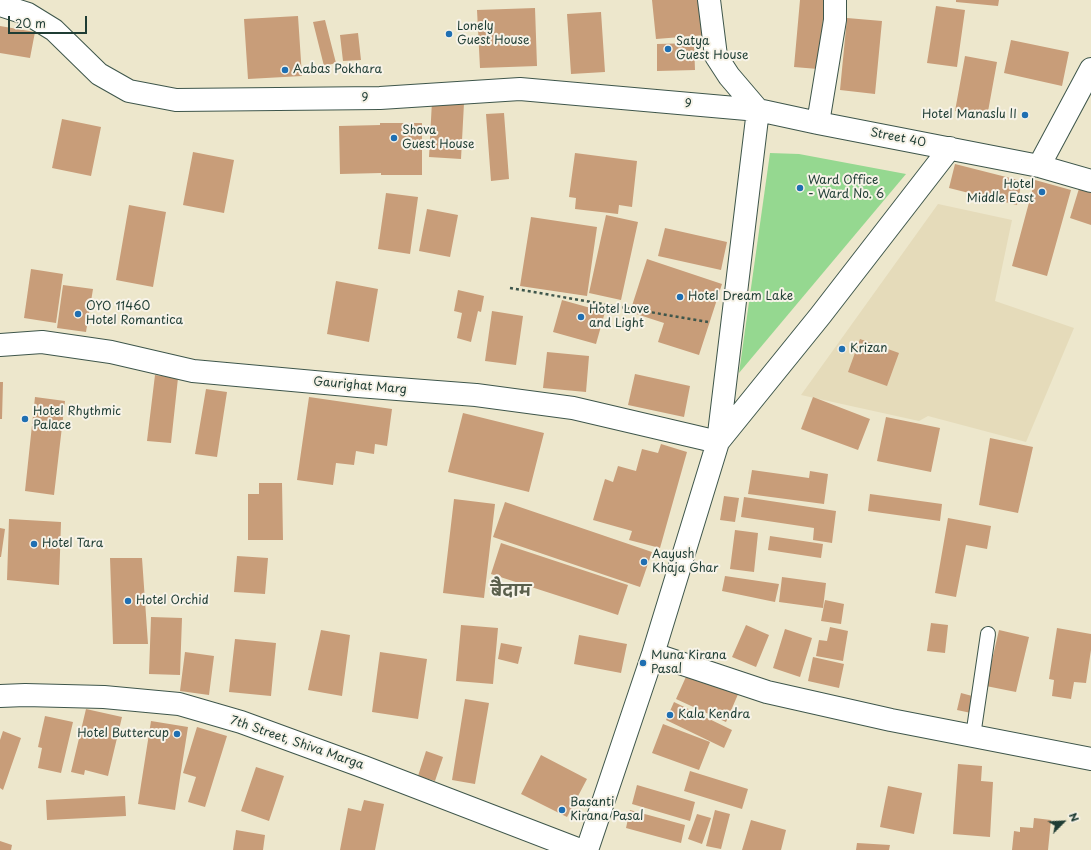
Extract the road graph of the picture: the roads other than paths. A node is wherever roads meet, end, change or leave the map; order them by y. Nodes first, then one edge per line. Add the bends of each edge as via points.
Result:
1 (709, 0) edge
2 (835, 0) edge
3 (0, 5) edge
4 (1091, 69) edge
5 (758, 110) junction
6 (818, 123) junction
7 (950, 148) junction
8 (1039, 166) junction
9 (1091, 181) edge
10 (0, 345) edge
11 (718, 442) junction
12 (988, 634) dead end
13 (653, 654) junction
14 (0, 696) edge
15 (973, 736) junction
16 (1091, 759) edge
17 (580, 850) edge
18 (587, 850) edge

1 - 5 street via 716,56 729,76
2 - 6 street via 835,20
3 - 5 street, 9 / 9 via 28,14 54,30 99,74 129,91 176,100 380,98 520,89
4 - 8 street
5 - 6 street, Street 40
5 - 11 street
6 - 7 street, Street 40
7 - 8 street, Street 40
7 - 11 street via 820,316
8 - 9 street, Street 40
10 - 11 street, Gaurighat Marg via 42,342 111,352 193,370 483,396 573,408
11 - 13 street
12 - 15 lane
13 - 15 street via 767,692
13 - 18 street
14 - 17 street, 7th Street, Shiva Marga via 104,697 179,704 241,722 357,764
15 - 16 street

